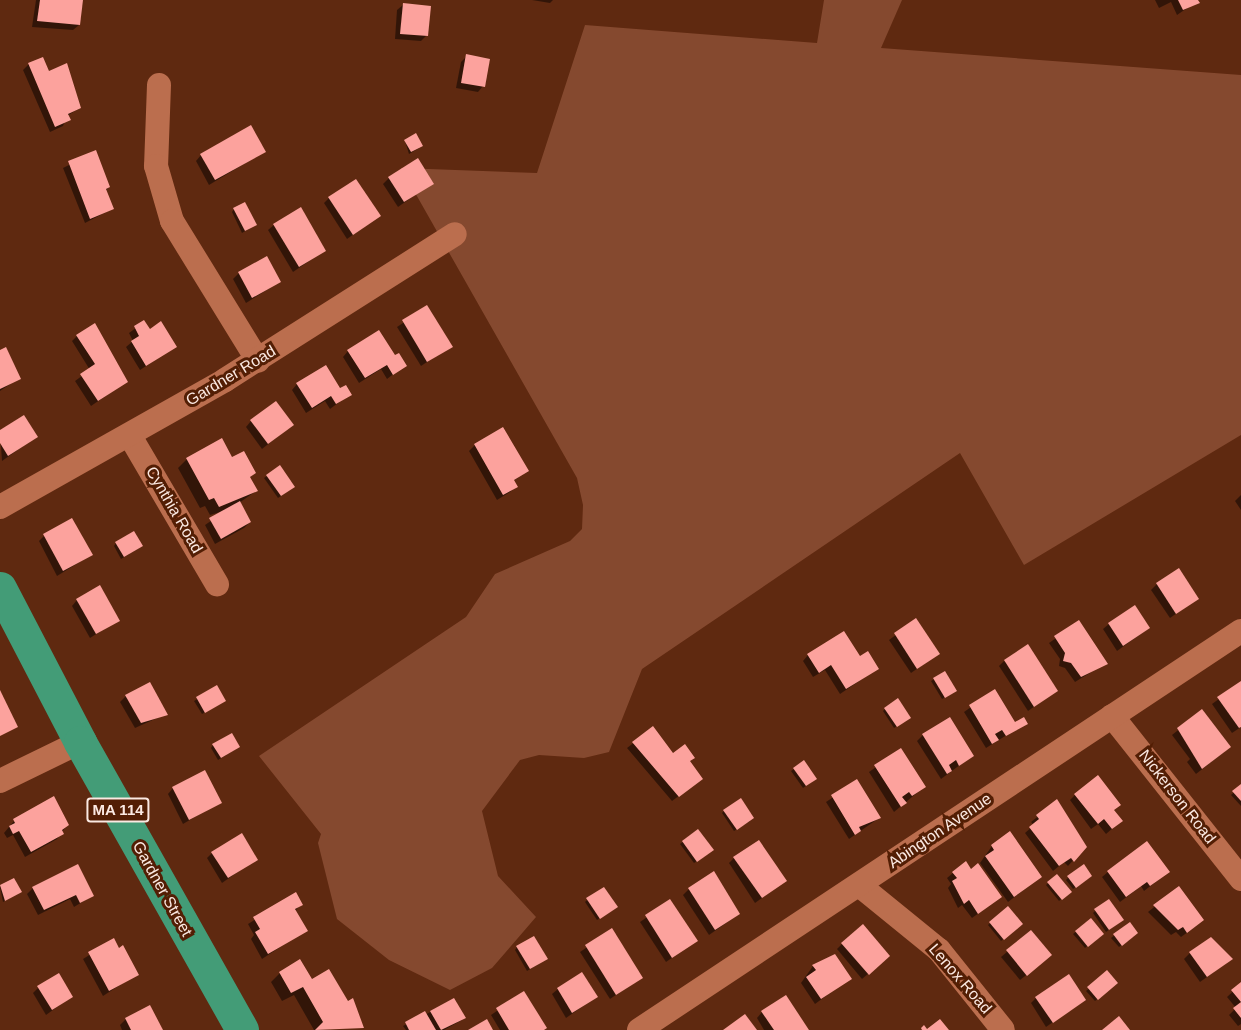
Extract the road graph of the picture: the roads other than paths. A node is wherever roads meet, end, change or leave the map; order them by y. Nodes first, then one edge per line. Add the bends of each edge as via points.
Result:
1 (159, 85) dead end
2 (455, 234) dead end
3 (258, 361) junction
4 (130, 436) junction
5 (0, 507) edge
6 (217, 584) dead end
7 (0, 588) edge
8 (1241, 631) edge
9 (1112, 716) junction
10 (80, 742) junction
11 (0, 781) edge
12 (1241, 879) edge
13 (859, 885) junction
14 (645, 1028) edge
15 (242, 1030) edge
16 (1004, 1030) edge

1 - 3 street via 156,166 172,221
2 - 3 street, Gardner Road
3 - 4 street, Gardner Road
4 - 5 street, Gardner Road
4 - 6 street, Cynthia Road
7 - 10 highway, Gardner Street / MA 114
8 - 9 street, Abington Avenue
9 - 12 street, Nickerson Road
9 - 13 street, Abington Avenue
10 - 11 street
10 - 15 highway, Gardner Street / MA 114
13 - 14 street, Abington Avenue
13 - 16 street, Lenox Road via 939,950

